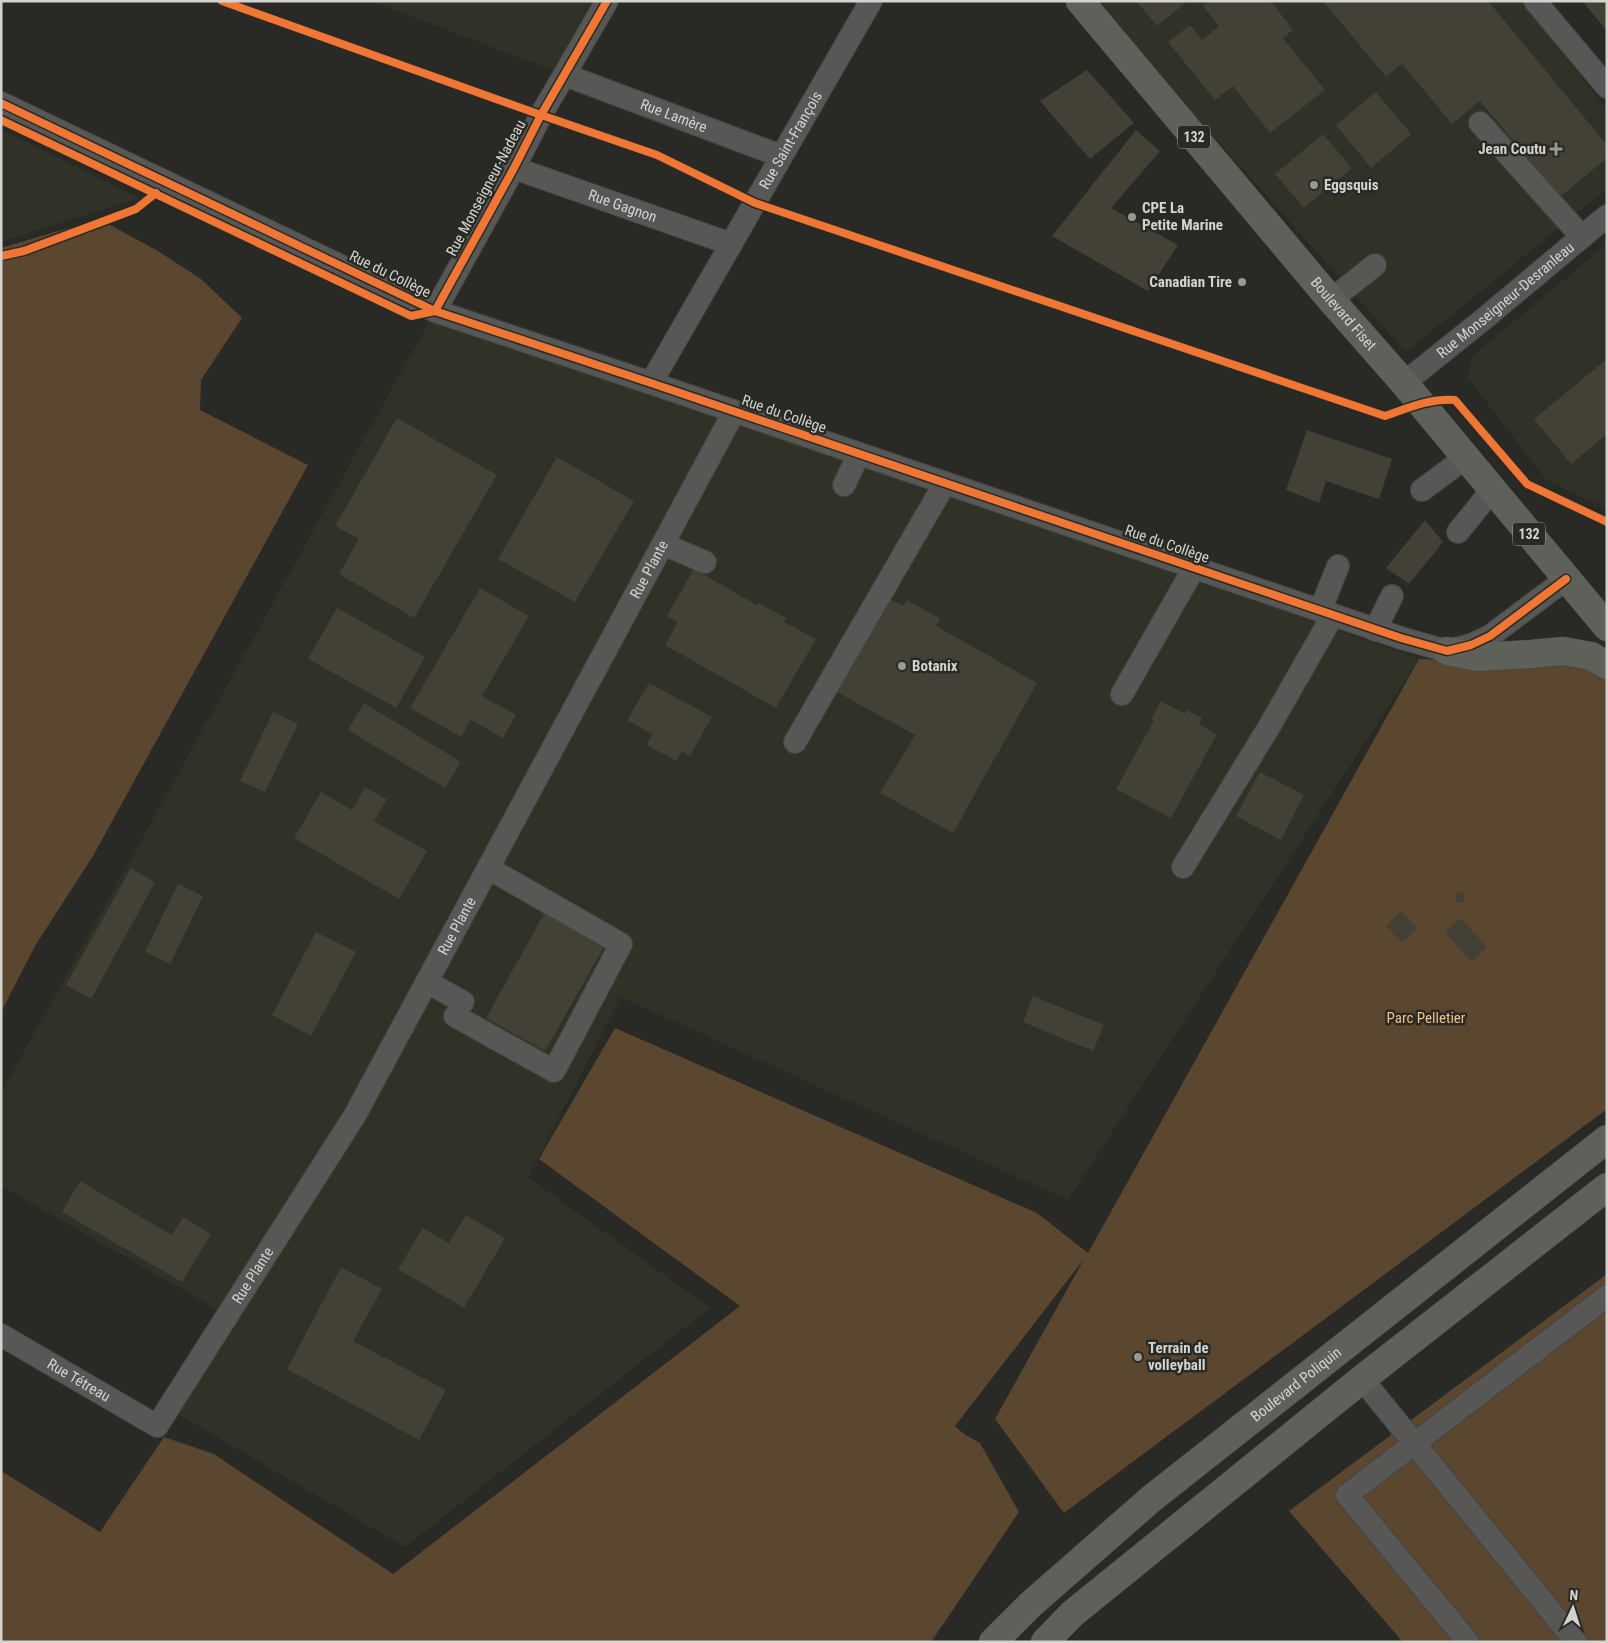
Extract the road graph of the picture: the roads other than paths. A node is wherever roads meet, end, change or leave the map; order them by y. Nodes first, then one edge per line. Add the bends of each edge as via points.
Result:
1 (608, 1) edge
2 (871, 1) edge
3 (1080, 1) edge
4 (1535, 1) edge
5 (565, 76) junction
6 (1607, 87) edge
7 (1, 103) edge
8 (1480, 123) dead end
9 (782, 156) junction
10 (514, 168) junction
11 (1607, 216) edge
12 (1582, 237) junction
13 (731, 244) junction
14 (1375, 265) dead end
15 (1331, 300) junction
16 (435, 311) junction
17 (651, 383) junction
18 (1404, 383) junction
19 (734, 412) junction
20 (859, 454) junction
21 (1465, 458) junction
22 (945, 483) junction
23 (844, 485) dead end
24 (1422, 490) dead end
25 (1492, 490) junction
26 (1458, 532) dead end
27 (663, 544) junction
28 (705, 562) dead end
29 (1338, 566) dead end
30 (1194, 568) junction
31 (1566, 579) junction
32 (1392, 596) dead end
33 (1326, 613) junction
34 (1607, 627) edge
35 (1375, 630) junction
36 (1447, 650) junction
37 (1607, 665) edge
38 (1122, 694) dead end
39 (795, 742) dead end
40 (1183, 867) dead end
41 (488, 868) junction
42 (427, 982) junction
43 (1607, 1139) edge
44 (1607, 1187) edge
45 (1607, 1296) edge
46 (1, 1336) edge
47 (1362, 1379) junction
48 (157, 1426) joint
49 (1416, 1444) junction
50 (993, 1642) edge
51 (1045, 1642) edge
52 (1468, 1642) edge
53 (1576, 1642) edge

1 - 5 street, Rue Monseigneur-Nadeau
2 - 9 street, Rue Saint-François
3 - 15 main road, Boulevard Fiset / 132
4 - 6 street
5 - 9 street, Rue Lamère
5 - 10 street, Rue Monseigneur-Nadeau
7 - 16 street, Rue du Collège
8 - 12 street
9 - 13 street, Rue Saint-François
10 - 13 street, Rue Gagnon
10 - 16 street, Rue Monseigneur-Nadeau
11 - 12 street, Rue Monseigneur-Desranleau
12 - 18 street, Rue Monseigneur-Desranleau
13 - 17 street, Rue Saint-François
14 - 15 street
15 - 18 main road, Boulevard Fiset / 132
16 - 17 street, Rue du Collège
17 - 19 street, Rue du Collège
18 - 21 main road, Boulevard Fiset / 132
19 - 20 street, Rue du Collège
19 - 27 street, Rue Plante
20 - 22 street, Rue du Collège
20 - 23 street
21 - 24 street
21 - 25 main road, Boulevard Fiset / 132
22 - 30 street, Rue du Collège
22 - 39 street
25 - 26 street
25 - 31 main road, Boulevard Fiset / 132
27 - 28 street
27 - 41 street, Rue Plante
29 - 33 street
30 - 33 street, Rue du Collège
30 - 38 street
31 - 34 main road, Boulevard Fiset / 132
31 - 36 street, Rue du Collège via 1490,636
32 - 35 street
33 - 35 street, Rue du Collège
33 - 40 street via 1270,726
35 - 36 street, Rue du Collège
36 - 37 main road via 1478,657 1564,651 1591,656
41 - 42 street, Rue Plante
41 - 42 street via 620,944 554,1071 459,1009
42 - 48 street, Rue Plante via 355,1115
43 - 50 main road, Boulevard Poliquin via 1151,1499 1030,1605
44 - 47 main road
45 - 49 street
46 - 48 street, Rue Tétreau
47 - 49 street
47 - 51 main road via 1072,1614
49 - 52 street via 1347,1495
49 - 53 street

